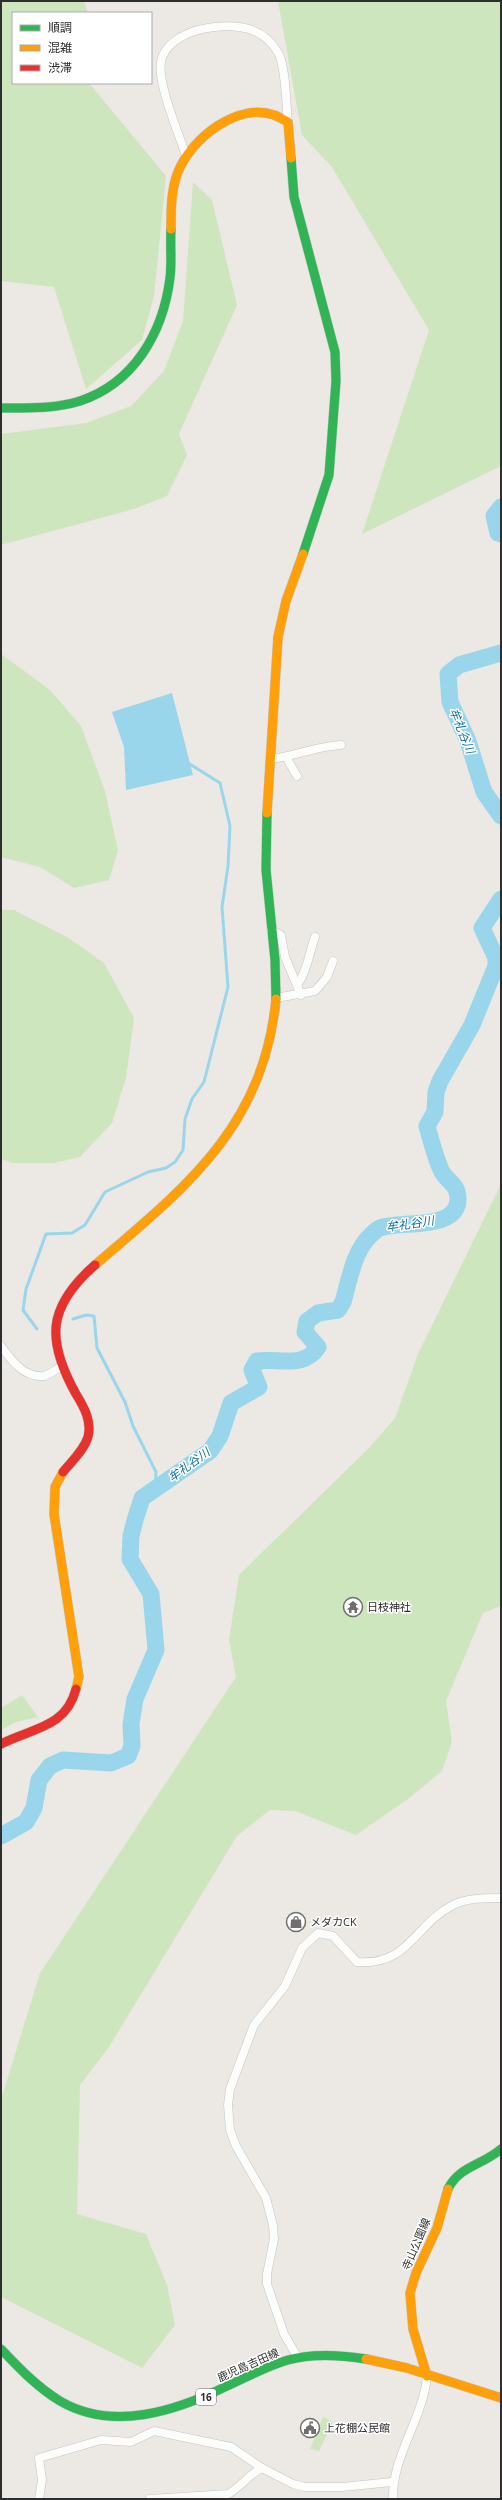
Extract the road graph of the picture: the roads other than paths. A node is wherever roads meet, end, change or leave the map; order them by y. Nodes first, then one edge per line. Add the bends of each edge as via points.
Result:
1 (288, 122) junction
2 (186, 156) junction
3 (1, 408) edge
4 (341, 745) dead end
5 (286, 757) junction
6 (270, 759) junction
7 (297, 776) dead end
8 (271, 930) junction
9 (315, 936) dead end
10 (333, 961) dead end
11 (298, 984) junction
12 (301, 995) junction
13 (276, 998) junction
14 (1, 1346) edge
15 (61, 1367) junction
16 (1, 1744) edge
17 (501, 1898) edge
18 (501, 2149) edge
19 (1, 2349) edge
20 (298, 2358) junction
21 (427, 2376) junction
22 (501, 2398) edge
23 (262, 2468) junction
24 (392, 2482) junction
25 (39, 2499) edge
26 (150, 2499) edge
27 (393, 2499) edge

1 - 2 street via 281,117 261,114 228,120 203,136
1 - 2 street via 283,64 279,52 268,39 255,31 240,27 194,30 168,47 160,68
1 - 6 street via 294,197 335,352 336,381 329,475 280,625
2 - 3 street via 178,171 176,184 167,292 162,317 148,348 137,364 113,385 81,401 45,407
4 - 5 street via 321,746
5 - 6 street
5 - 7 street
6 - 8 street via 265,859
8 - 11 street via 281,935 285,956
8 - 13 street
9 - 11 street via 306,972
10 - 12 street via 315,992
11 - 12 street
12 - 13 street
13 - 15 street via 273,1024 263,1062 251,1092 219,1148 193,1178 86,1273 64,1298 54,1330
14 - 15 street via 11,1361 26,1372 44,1376
15 - 16 street via 86,1412 89,1426 88,1440 58,1480 54,1499 54,1514 79,1677 77,1693 63,1716 46,1727 12,1737
17 - 20 street via 454,1904 395,1956 378,1962 357,1962 333,1936 318,1933 302,1948 285,1986 254,2025 230,2089 228,2117 236,2146 266,2198 274,2239 267,2284 284,2334
18 - 21 street, 寺山公園線 via 492,2157 465,2169 453,2179 447,2189 440,2220 413,2282 410,2315
19 - 20 street, 鹿児島吉田線 / 16 via 37,2385 58,2399 92,2414 125,2418 175,2410 268,2367
20 - 21 street, 鹿児島吉田線 / 16 via 347,2357 391,2365
21 - 22 street, 鹿児島吉田線 / 16
21 - 24 street via 426,2391
23 - 24 street via 293,2484 305,2487 342,2487
23 - 25 street via 231,2447 154,2431 131,2442 100,2440 39,2458 42,2480
23 - 26 street via 251,2474 238,2489 228,2494
24 - 27 street

